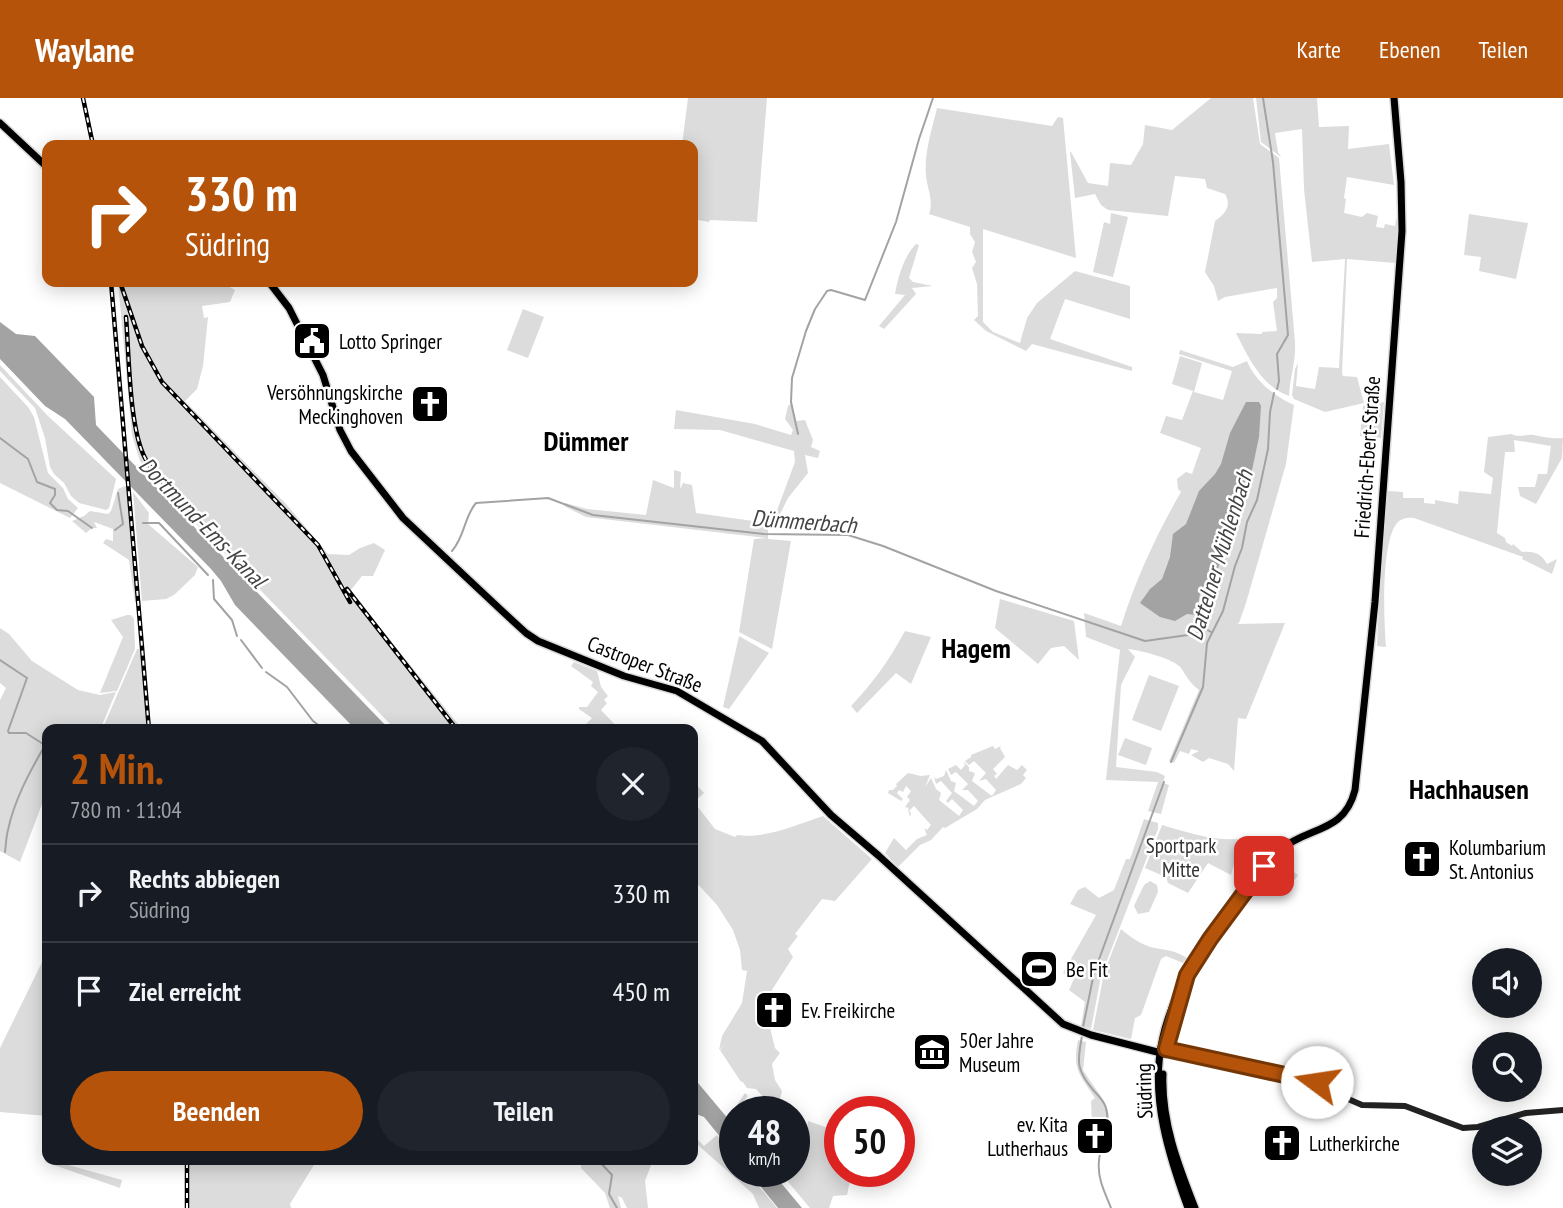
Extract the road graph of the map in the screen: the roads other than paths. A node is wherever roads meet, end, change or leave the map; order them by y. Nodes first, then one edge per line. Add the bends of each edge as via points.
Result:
1 (1394, 98) edge
2 (0, 123) edge
3 (42, 162) edge
4 (273, 287) edge
5 (1343, 815) joint
6 (1115, 1041) junction
7 (1143, 1049) junction
8 (1163, 1051) junction
9 (1158, 1080) junction
10 (1563, 1110) edge
11 (1188, 1208) edge
12 (1195, 1208) edge

1 - 5 main road, Friedrich-Ebert-Straße via 1402,231 1367,690 1355,790
2 - 3 main road
4 - 6 main road, Castroper Straße via 309,346 340,430 358,460 403,518 526,633 603,668 677,691 762,741 831,815 1063,1024
5 - 8 main road, Südring via 1280,849 1248,887 1187,975 1170,1009
6 - 7 main road, Castroper Straße
6 - 8 main road, Castroper Straße
7 - 8 main road, Castroper Straße
7 - 9 main road via 1153,1060
8 - 9 main road, Südring
8 - 10 main road, Castroper Straße via 1325,1080 1328,1088 1350,1101 1405,1107 1464,1128 1526,1112
8 - 12 main road, Südring via 1167,1123
9 - 11 main road, Südring via 1163,1133

